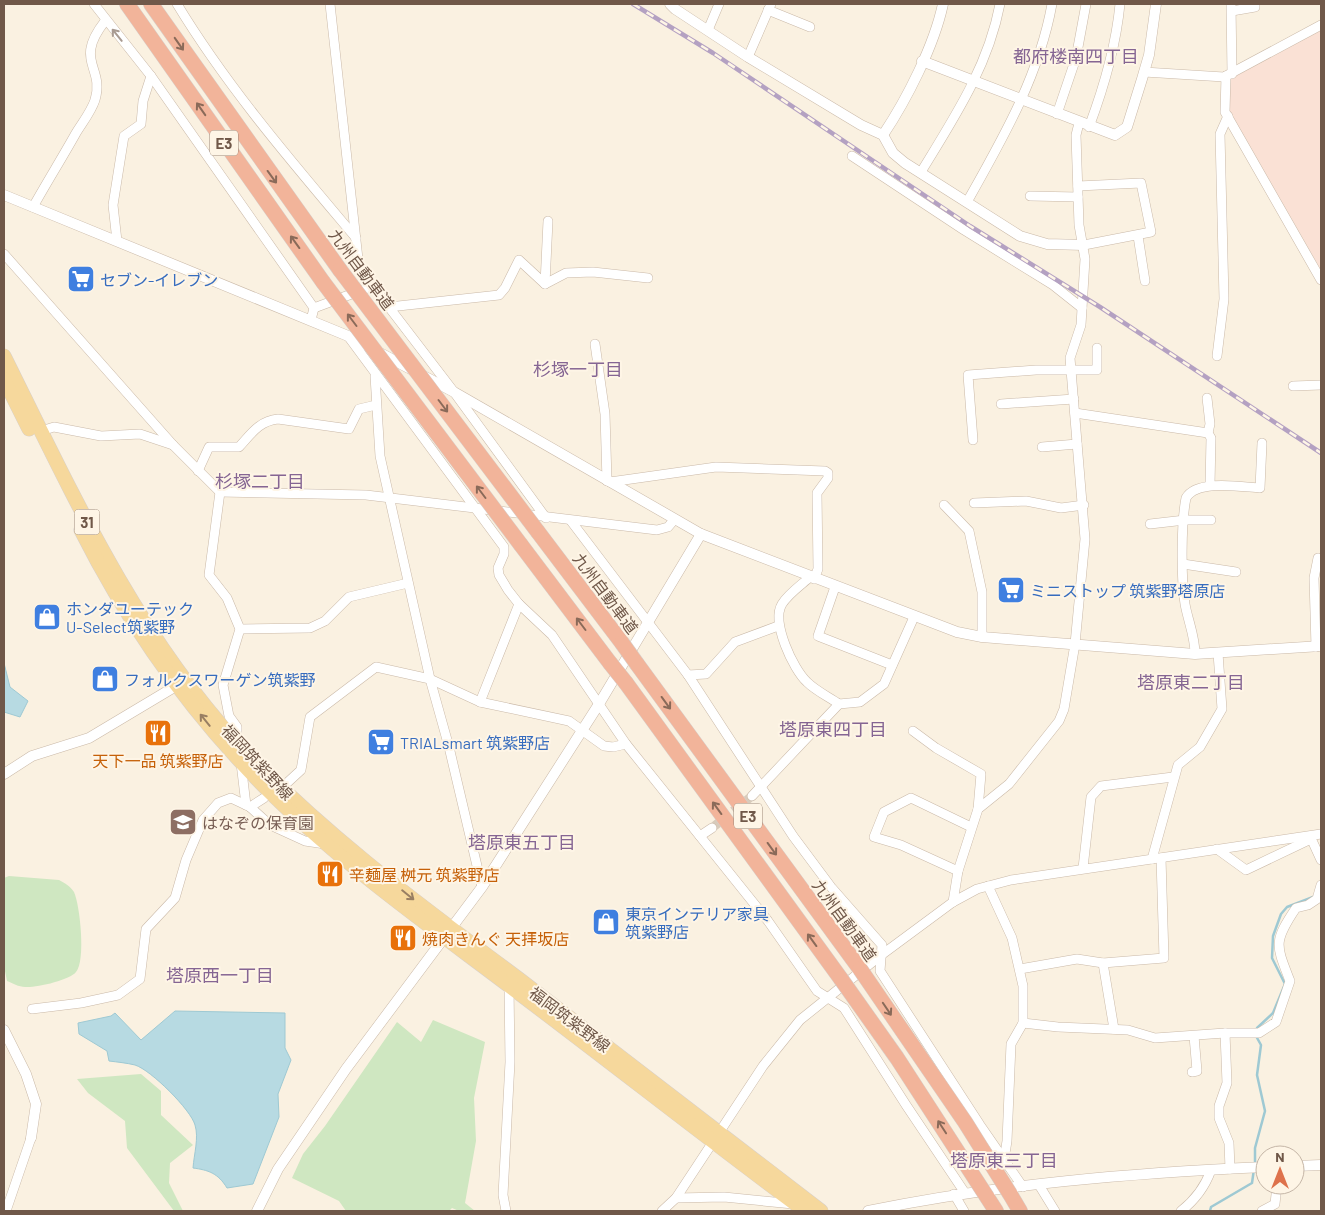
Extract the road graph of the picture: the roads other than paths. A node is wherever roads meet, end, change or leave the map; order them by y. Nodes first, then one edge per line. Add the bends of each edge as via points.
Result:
1 (94, 4) edge
2 (127, 4) edge
3 (151, 4) edge
4 (177, 4) edge
5 (330, 4) edge
6 (670, 4) edge
7 (719, 4) edge
8 (942, 4) edge
9 (1000, 4) edge
10 (1052, 4) edge
11 (1086, 4) edge
12 (1120, 4) edge
13 (1156, 4) edge
14 (1255, 4) edge
15 (769, 7) edge
16 (1232, 7) edge
17 (106, 21) junction
18 (1321, 24) edge
19 (810, 27) dead end
20 (708, 30) junction
21 (748, 58) junction
22 (922, 61) junction
23 (1144, 72) junction
24 (1229, 75) junction
25 (151, 76) junction
26 (975, 82) junction
27 (1022, 101) junction
28 (1056, 114) junction
29 (1228, 116) junction
30 (1079, 123) junction
31 (1089, 127) junction
32 (882, 135) junction
33 (852, 156) dead end
34 (921, 172) junction
35 (1078, 186) junction
36 (4, 195) edge
37 (1030, 196) dead end
38 (1078, 197) junction
39 (967, 202) junction
40 (33, 207) junction
41 (548, 220) dead end
42 (1138, 236) junction
43 (356, 238) junction
44 (117, 241) junction
45 (1084, 245) junction
46 (4, 254) edge
47 (648, 278) dead end
48 (1145, 280) dead end
49 (1321, 280) edge
50 (546, 284) junction
51 (373, 286) junction
52 (389, 307) junction
53 (314, 308) junction
54 (1082, 308) junction
55 (311, 320) junction
56 (348, 336) junction
57 (596, 344) dead end
58 (1097, 348) dead end
59 (4, 356) edge
60 (1217, 356) dead end
61 (1070, 370) junction
62 (375, 376) junction
63 (4, 379) edge
64 (1321, 385) edge
65 (1293, 386) dead end
66 (454, 392) junction
67 (1207, 398) dead end
68 (1074, 399) junction
69 (1001, 404) dead end
70 (376, 405) junction
71 (1075, 413) junction
72 (41, 431) junction
73 (1208, 433) junction
74 (972, 440) dead end
75 (1262, 443) dead end
76 (1077, 444) junction
77 (173, 445) junction
78 (1042, 447) dead end
79 (198, 472) junction
80 (609, 482) junction
81 (1210, 485) junction
82 (220, 492) junction
83 (390, 498) junction
84 (974, 503) dead end
85 (944, 505) dead end
86 (1084, 505) junction
87 (473, 509) junction
88 (546, 518) junction
89 (674, 520) junction
90 (1185, 520) junction
91 (1212, 520) dead end
92 (571, 521) junction
93 (1150, 524) dead end
94 (701, 534) junction
95 (1318, 558) dead end
96 (1183, 564) junction
97 (1236, 572) dead end
98 (812, 578) junction
99 (408, 583) junction
100 (835, 587) junction
101 (519, 604) junction
102 (914, 616) junction
103 (649, 620) junction
104 (778, 626) junction
105 (240, 629) junction
106 (982, 637) junction
107 (1075, 644) junction
108 (1319, 646) edge
109 (1218, 653) junction
110 (1195, 654) junction
111 (892, 665) junction
112 (688, 675) junction
113 (430, 679) junction
114 (182, 682) junction
115 (480, 702) junction
116 (599, 704) junction
117 (839, 704) junction
118 (583, 731) junction
119 (913, 731) dead end
120 (237, 742) junction
121 (626, 744) junction
122 (241, 761) junction
123 (5, 771) edge
124 (1173, 777) junction
125 (288, 782) dead end
126 (763, 787) junction
127 (752, 796) tunnel mouth
128 (264, 798) dead end
129 (248, 806) junction
130 (978, 809) junction
131 (971, 827) junction
132 (712, 828) tunnel mouth
133 (1321, 834) edge
134 (700, 836) junction
135 (1310, 837) junction
136 (328, 844) junction
137 (1217, 849) junction
138 (1156, 858) junction
139 (1321, 860) edge
140 (1083, 868) junction
141 (958, 871) junction
142 (1321, 885) edge
143 (988, 886) junction
144 (482, 887) junction
145 (954, 902) junction
146 (447, 933) junction
147 (880, 956) junction
148 (1103, 963) junction
149 (1020, 969) junction
150 (509, 985) junction
151 (827, 998) junction
152 (32, 1009) dead end
153 (1023, 1023) junction
154 (1114, 1029) junction
155 (4, 1030) edge
156 (1225, 1033) junction
157 (1194, 1036) junction
158 (1192, 1072) dead end
159 (718, 1137) junction
160 (31, 1138) joint
161 (1004, 1160) junction
162 (1321, 1165) edge
163 (1305, 1166) edge
164 (1255, 1168) edge
165 (1230, 1169) junction
166 (1211, 1170) junction
167 (1039, 1185) junction
168 (1017, 1190) junction
169 (966, 1192) junction
170 (954, 1194) junction
171 (1276, 1195) edge
172 (676, 1198) junction
173 (801, 1208) edge
174 (6, 1211) edge
175 (258, 1211) edge
176 (506, 1211) edge
177 (662, 1211) edge
178 (815, 1211) edge
179 (820, 1211) edge
180 (868, 1211) edge
181 (964, 1211) edge
182 (996, 1211) edge
183 (1020, 1211) edge
184 (1055, 1211) edge
185 (1181, 1211) edge
186 (1262, 1211) edge

1 - 17 street
182 -> 2 highway, E3, bridge via 897,1058 841,979 626,683 323,282
3 -> 168 highway, 九州自動車道 / E3, bridge via 340,270 622,643
4 - 43 street via 239,98
5 - 43 street
6 - 20 street
7 - 20 street
8 - 22 street
9 - 26 street
10 - 27 street via 1039,60
11 - 28 street via 1076,58
12 - 31 street via 1110,61
13 - 23 street
14 - 16 street via 1255,7
15 - 19 street
15 - 21 street
16 - 24 street
25 -> 17 street
17 - 40 street via 96,33 89,57 97,82 94,103
18 - 24 street
20 - 21 street
21 - 32 street via 861,126
22 - 26 street
22 - 32 street via 897,114
23 - 24 street
23 - 31 street via 1127,128 1111,135
24 - 29 street via 1225,112
25 - 44 street via 142,101 141,124 124,136 113,205
25 - 53 street
26 - 27 street
26 - 34 street
27 - 28 street
27 - 39 street
28 - 30 street
29 - 49 street
29 - 60 street via 1220,134 1224,299
30 - 31 street
30 - 35 street via 1076,135
32 - 34 street via 893,153
33 - 54 street via 1053,285
34 - 39 street
35 - 38 street
35 - 42 street via 1141,183 1151,232
36 - 40 street
37 - 38 street
38 - 45 street via 1079,226
39 - 45 street via 1020,236 1047,244
40 - 44 street
41 - 50 street
42 - 45 street
42 - 48 street
43 - 51 street via 359,268
44 - 55 street
45 - 54 street
46 - 77 street
47 - 50 street via 593,272 566,273
50 - 52 street via 519,260 499,294
51 - 52 street
51 - 53 street
52 - 66 street
53 - 55 street
54 - 61 street
55 - 56 street
56 - 62 street
56 - 66 street
57 - 80 street
58 - 61 street via 1098,370
59 - 72 main road, 福岡筑紫野線 / 31
61 - 68 street
61 - 74 street via 968,375
62 - 70 street
62 - 87 street
63 - 114 main road, 福岡筑紫野線 / 31 via 110,585 128,615
64 - 65 street
66 - 80 street
66 - 88 street
67 - 73 street
68 - 69 street
68 - 71 street
70 - 79 street via 359,409 349,429 268,420 258,426 239,448 210,447
70 - 83 street via 380,456
71 - 73 street
71 - 76 street
72 - 77 street via 54,427 102,436 140,434
72 - 114 main road, 福岡筑紫野線 / 31 via 118,579
73 - 81 street via 1211,438
75 - 81 street via 1260,488
76 - 78 street
76 - 86 street
77 - 79 street
79 - 82 street
80 - 89 street
80 - 98 street via 716,467 825,470 828,478 817,493 818,570
81 - 90 street via 1188,495
82 - 83 street via 342,493
82 - 105 street via 209,575 227,598
83 - 87 street
83 - 99 street
84 - 86 street via 1026,501 1061,508
85 - 106 street via 969,531 982,592
86 - 107 street via 1085,539
87 - 88 street
87 - 101 street via 504,548 499,575
88 - 92 street
89 - 92 street via 668,527 657,530
89 - 94 street
90 - 91 street
90 - 93 street
90 - 96 street
92 - 103 street
94 - 98 street
94 - 103 street
95 - 108 street via 1314,578
96 - 97 street
96 - 110 street via 1185,604 1195,639
98 - 100 street
98 - 104 street via 782,603
99 - 105 street via 349,597 325,621 310,628
99 - 113 street
100 - 102 street
100 - 111 street via 818,636
101 - 115 street
101 - 116 street via 552,635
102 - 106 street via 957,632
102 - 111 street
103 - 112 street
103 - 116 street
104 - 112 street via 735,642 706,674
104 - 117 street via 788,653 807,682
105 - 120 street via 223,685 229,716 236,727
106 - 107 street
107 - 110 street
107 - 130 street via 1064,709 1055,728 1009,784
108 - 109 street
109 - 110 street
109 - 124 street via 1222,709 1200,747 1178,765
111 - 117 street via 884,684 860,702
112 - 126 street
113 - 115 street
113 - 125 street via 376,667 310,716 302,770
113 - 144 street
114 - 120 main road, 福岡筑紫野線 / 31
122 -> 114 main road, 福岡筑紫野線 / 31
114 - 123 street via 89,738 32,756
115 - 118 street via 569,721
116 - 118 street
116 - 121 street
117 - 126 street
118 - 121 street via 604,746
118 - 144 street
119 - 130 street via 982,774
120 -> 146 main road, 福岡筑紫野線 / 31 via 286,792
121 - 134 street
122 - 129 street
122 - 136 main road, 福岡筑紫野線 / 31 via 277,799
124 - 138 street
124 - 140 street via 1101,786 1091,797
126 - 127 street
126 - 147 street via 793,836 882,946
128 - 129 street
129 - 136 street via 270,825 306,841
129 - 152 street via 227,798 203,820 175,898 146,930 140,979 118,995
130 - 131 street
131 - 141 street
131 - 141 street via 911,798 884,812 874,837
132 - 134 street
133 - 135 street
134 - 151 street via 768,921 817,992
135 - 137 street
135 - 137 street via 1246,870
135 - 139 street
136 - 146 main road, 福岡筑紫野線 / 31
137 - 138 street
138 - 140 street
138 - 148 street via 1164,958
140 - 143 street
141 - 145 street
142 - 156 street via 1318,899 1296,908 1282,932 1277,949 1290,981 1276,1022 1259,1033
143 - 145 street
143 - 149 street via 1012,938
144 - 146 street
145 - 147 street
146 - 150 main road, 福岡筑紫野線 / 31
146 - 159 main road, 福岡筑紫野線 / 31
146 - 175 street via 292,1147
147 - 151 street
147 - 161 street via 880,971
148 - 149 street via 1077,959
148 - 154 street
149 - 153 street
150 - 159 main road, 福岡筑紫野線 / 31
150 - 176 street via 510,1062 503,1195
151 - 159 street via 785,1036
151 - 169 street via 844,1008
153 - 154 street
153 - 161 street via 1011,1044
154 - 157 street via 1155,1038
155 - 160 street via 26,1074 36,1104
156 - 157 street
156 - 165 street via 1227,1083 1219,1106 1219,1118 1228,1143
157 - 158 street via 1197,1071
159 - 172 street
159 - 173 main road, 福岡筑紫野線 / 31
159 - 179 main road, 福岡筑紫野線 / 31
160 - 174 street
161 - 168 street
162 - 163 street
164 - 165 street
165 - 166 street
166 - 167 street
166 - 185 street via 1207,1184
167 - 168 street
167 - 184 street
168 - 169 street
168 - 183 highway, 九州自動車道 / E3
169 - 170 street
170 - 180 street
170 - 181 street
171 - 186 street via 1275,1204
172 - 173 street via 724,1197
172 - 177 street
173 - 178 street

